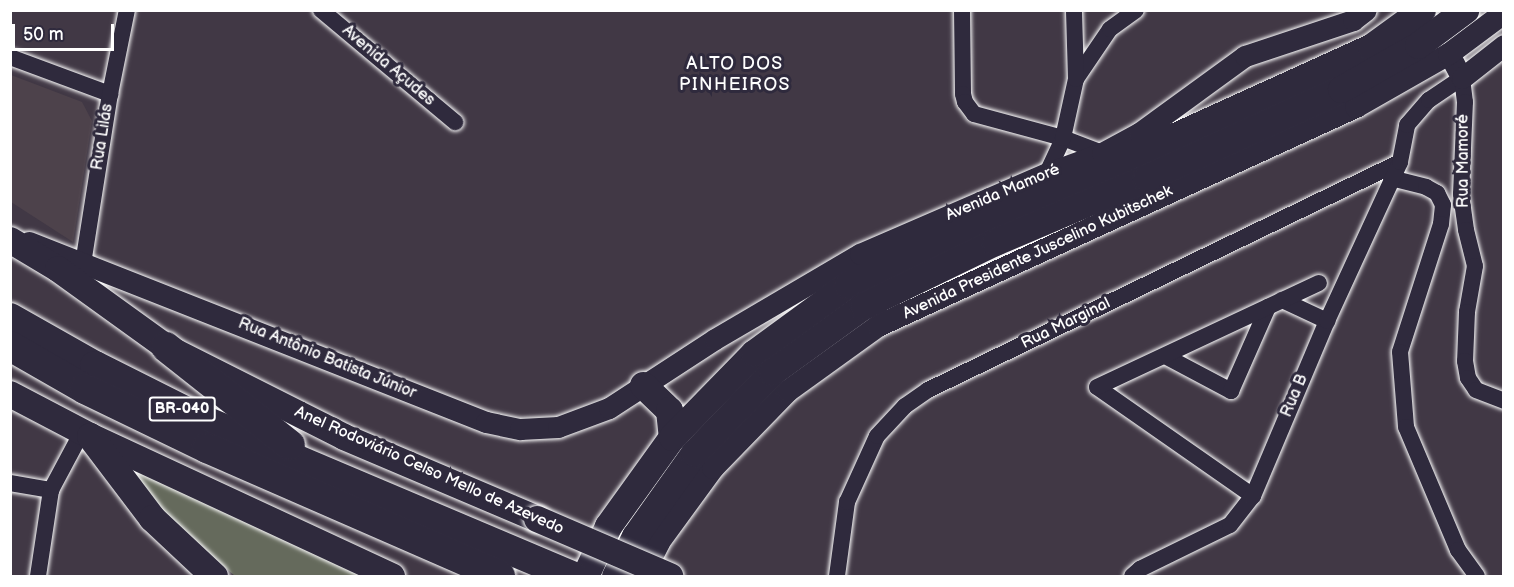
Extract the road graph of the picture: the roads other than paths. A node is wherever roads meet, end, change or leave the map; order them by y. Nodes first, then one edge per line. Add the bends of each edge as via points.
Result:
1 (127, 10) edge
2 (321, 10) edge
3 (962, 10) edge
4 (1074, 10) edge
5 (1136, 10) edge
6 (1422, 10) edge
7 (1466, 10) edge
8 (1503, 13) edge
9 (1359, 14) edge
10 (1501, 51) edge
11 (1449, 54) junction
12 (10, 57) edge
13 (1462, 78) junction
14 (1076, 79) junction
15 (110, 94) junction
16 (455, 122) dead end
17 (1063, 138) junction
18 (1102, 153) junction
19 (1400, 162) junction
20 (1047, 173) junction
21 (1391, 178) junction
22 (10, 235) edge
23 (10, 240) edge
24 (83, 264) junction
25 (1319, 283) dead end
26 (1275, 304) junction
27 (10, 318) edge
28 (1327, 321) junction
29 (10, 346) edge
30 (166, 347) junction
31 (1165, 356) junction
32 (643, 385) junction
33 (10, 394) edge
34 (1503, 401) edge
35 (86, 434) junction
36 (672, 437) junction
37 (10, 483) edge
38 (359, 487) junction
39 (51, 490) junction
40 (1253, 496) junction
41 (509, 565) edge
42 (38, 576) edge
43 (214, 576) edge
44 (392, 576) edge
45 (572, 576) edge
46 (585, 576) edge
47 (615, 576) edge
48 (642, 576) edge
49 (670, 576) edge
50 (837, 576) edge
51 (1132, 576) edge
52 (1477, 576) edge

1 - 15 street, Rua Lilás
2 - 16 street, Avenida Açudes
3 - 17 street via 963,94 974,114
4 - 14 street
5 - 14 street via 1110,29
6 - 36 highway via 1371,47 847,285 754,353
7 - 47 highway, Avenida Presidente Juscelino Kubitschek via 1418,45 1341,89 995,242 863,306 772,372 694,453 635,536
8 - 11 main road, Avenida Presidente Juscelino Kubitschek
9 - 18 street, Avenida Mamoré via 1245,56 1139,133
10 - 13 street
11 - 13 street
11 - 48 main road, Avenida Presidente Juscelino Kubitschek via 1356,107 878,326 788,390 713,468 659,542
12 - 15 street
13 - 19 street, Rua B via 1429,100 1407,125
13 - 34 street, Rua Mamoré via 1465,102 1461,194 1475,266 1467,312 1465,361 1468,378 1476,390
14 - 17 street
15 - 24 street, Rua Lilás
17 - 18 street
17 - 20 street
18 - 20 street, Avenida Mamoré
19 - 21 street, Rua B
19 - 50 street, Rua Marginal via 928,390 905,406 877,436 847,502
20 - 32 street, Avenida Mamoré via 860,254
21 - 28 street, Rua B
21 - 52 street via 1426,187 1437,193 1443,205 1441,225 1400,352 1406,427 1458,550
22 - 24 street, Rua Antônio Batista Júnior
23 - 30 main road, Anel Rodoviário Celso Mello de Azevedo via 58,269
24 - 32 street, Rua Antônio Batista Júnior via 486,422 520,429 558,427 609,408
25 - 26 street
26 - 28 street
26 - 31 street
26 - 31 street via 1231,391
27 - 38 highway, BR-040 via 206,421
28 - 40 street, Rua B
29 - 41 highway, BR-040 via 85,389 207,448
30 - 38 highway via 284,441
30 - 49 main road, Anel Rodoviário Celso Mello de Azevedo, bridge via 344,437
31 - 40 street via 1097,387
32 - 36 highway via 669,410
33 - 35 main road
35 - 39 street
35 - 43 highway via 152,518
35 - 44 main road
36 - 46 highway via 608,526
37 - 39 street
38 - 41 highway, BR-040
39 - 42 street
40 - 51 street, Rua B via 1230,525
41 - 45 highway, BR-040

